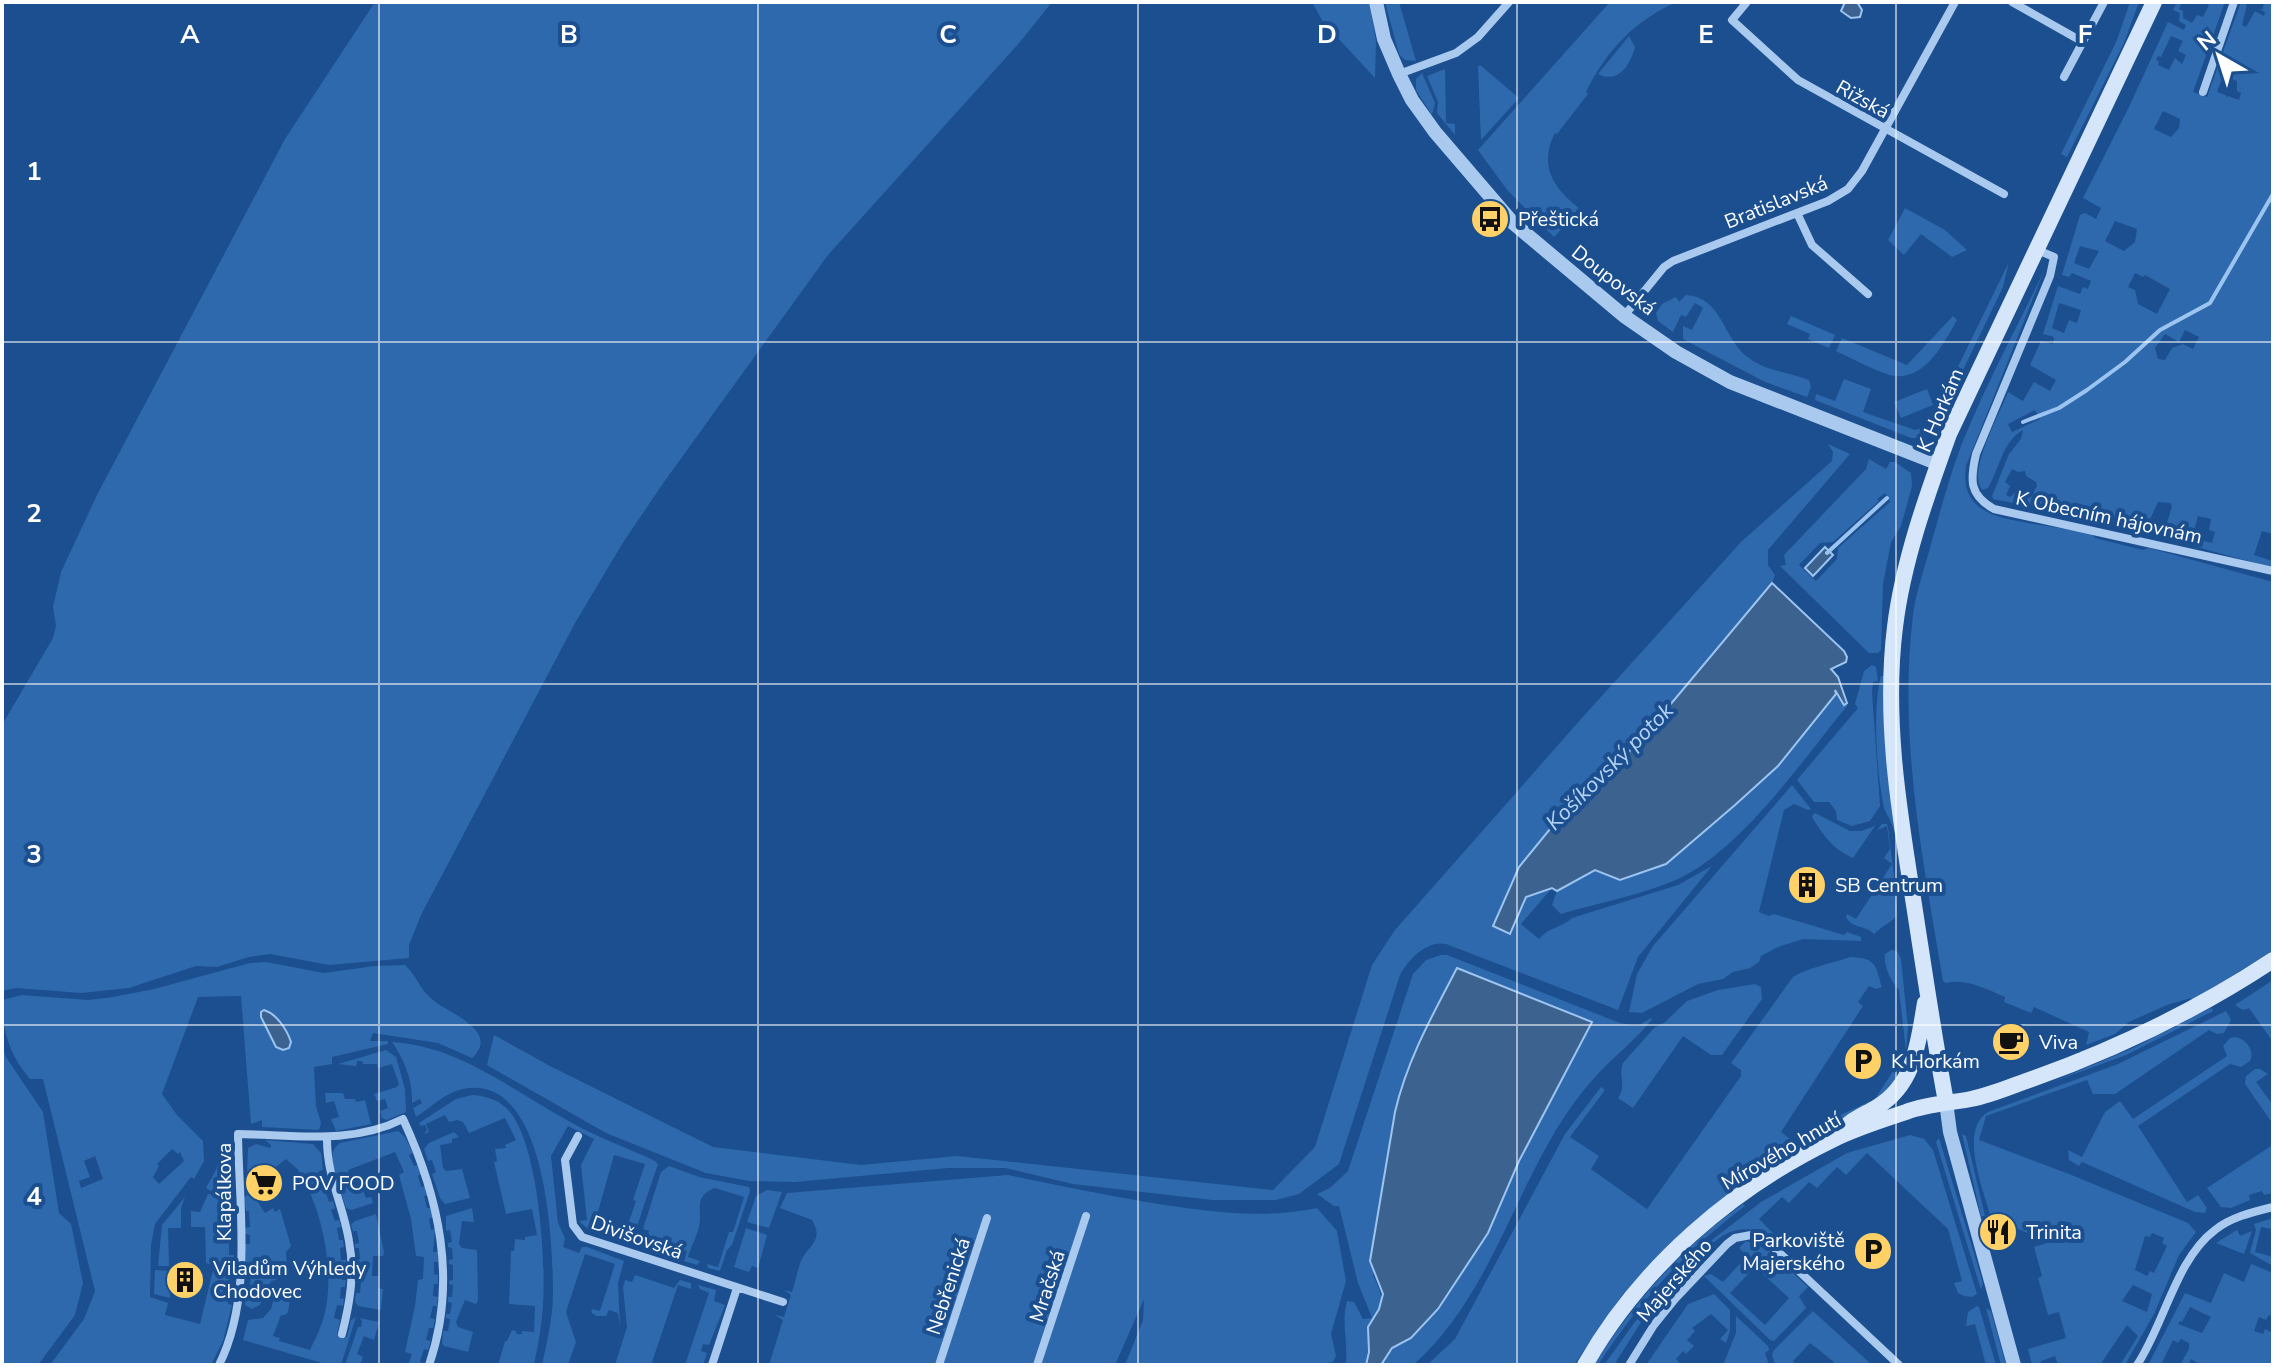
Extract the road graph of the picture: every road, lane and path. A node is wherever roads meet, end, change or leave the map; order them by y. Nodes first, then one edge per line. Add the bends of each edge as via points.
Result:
1 (1376, 2) edge
2 (1509, 2) edge
3 (1955, 2) edge
4 (2012, 2) edge
5 (2104, 2) edge
6 (2154, 2) edge
7 (2234, 2) edge
8 (1744, 6) edge
9 (2083, 42) junction
10 (1399, 74) junction
11 (2064, 77) dead end
12 (2203, 92) dead end
13 (1885, 129) junction
14 (2004, 194) dead end
15 (1797, 213) junction
16 (2035, 249) junction
17 (1868, 294) dead end
18 (1624, 316) junction
19 (1939, 464) junction
20 (2273, 571) edge
21 (2273, 960) edge
22 (1927, 990) junction
23 (1946, 1102) junction
24 (578, 1136) dead end
25 (327, 1139) junction
26 (1834, 1139) junction
27 (2273, 1207) edge
28 (1086, 1216) dead end
29 (987, 1218) dead end
30 (737, 1288) junction
31 (783, 1302) dead end
32 (342, 1334) dead end
33 (940, 1363) edge
34 (219, 1365) edge
35 (429, 1365) edge
36 (712, 1365) edge
37 (951, 1365) edge
38 (1037, 1365) edge
39 (1585, 1365) edge
40 (1629, 1365) edge
41 (1899, 1365) edge
42 (2014, 1365) edge
43 (2137, 1365) edge

1 - 10 street, Doupovská
2 - 10 street via 1456,53
3 - 13 street, Bratislavská
4 - 9 street
5 - 9 street
6 - 16 main road, K Horkám
7 - 12 street
8 - 13 street, Rižská via 1732,20 1798,80
9 - 11 street
10 - 18 street, Doupovská via 1435,132 1513,223
13 - 14 street, Rižská
13 - 15 street, Bratislavská via 1848,189
15 - 17 street via 1812,245
15 - 18 street, Bratislavská via 1673,261
16 - 19 main road, K Horkám
16 - 20 street, K Obecním hájovnám via 2054,257 2050,276 1976,454 1970,479 1977,495 1994,509
18 - 19 street, Doupovská via 1730,382
19 - 22 main road, K Horkám via 1898,611 1891,689 1902,826
21 - 23 main road, Mírového hnutí via 2195,1009 2129,1041 1986,1095
22 - 23 main road, K Horkám
22 - 26 main road via 1908,1074 1888,1100 1845,1124
23 - 26 main road, Mírového hnutí
23 - 42 street
24 - 30 street, Divišovská via 565,1160 576,1232
25 - 32 street via 329,1175 352,1261
25 - 34 street, Klapálkova via 238,1134 239,1305
25 - 35 street, Klapálkova via 403,1119 430,1185 444,1264 440,1326
26 - 39 main road, Mírového hnutí via 1700,1226 1643,1283
27 - 43 street via 2219,1227 2192,1253
28 - 38 street, Mračská
29 - 33 street, Nebřenická
30 - 31 street, Divišovská
30 - 36 street
33 - 37 street
40 - 41 street, Majerského via 1698,1273 1735,1238 1751,1235 1766,1241

